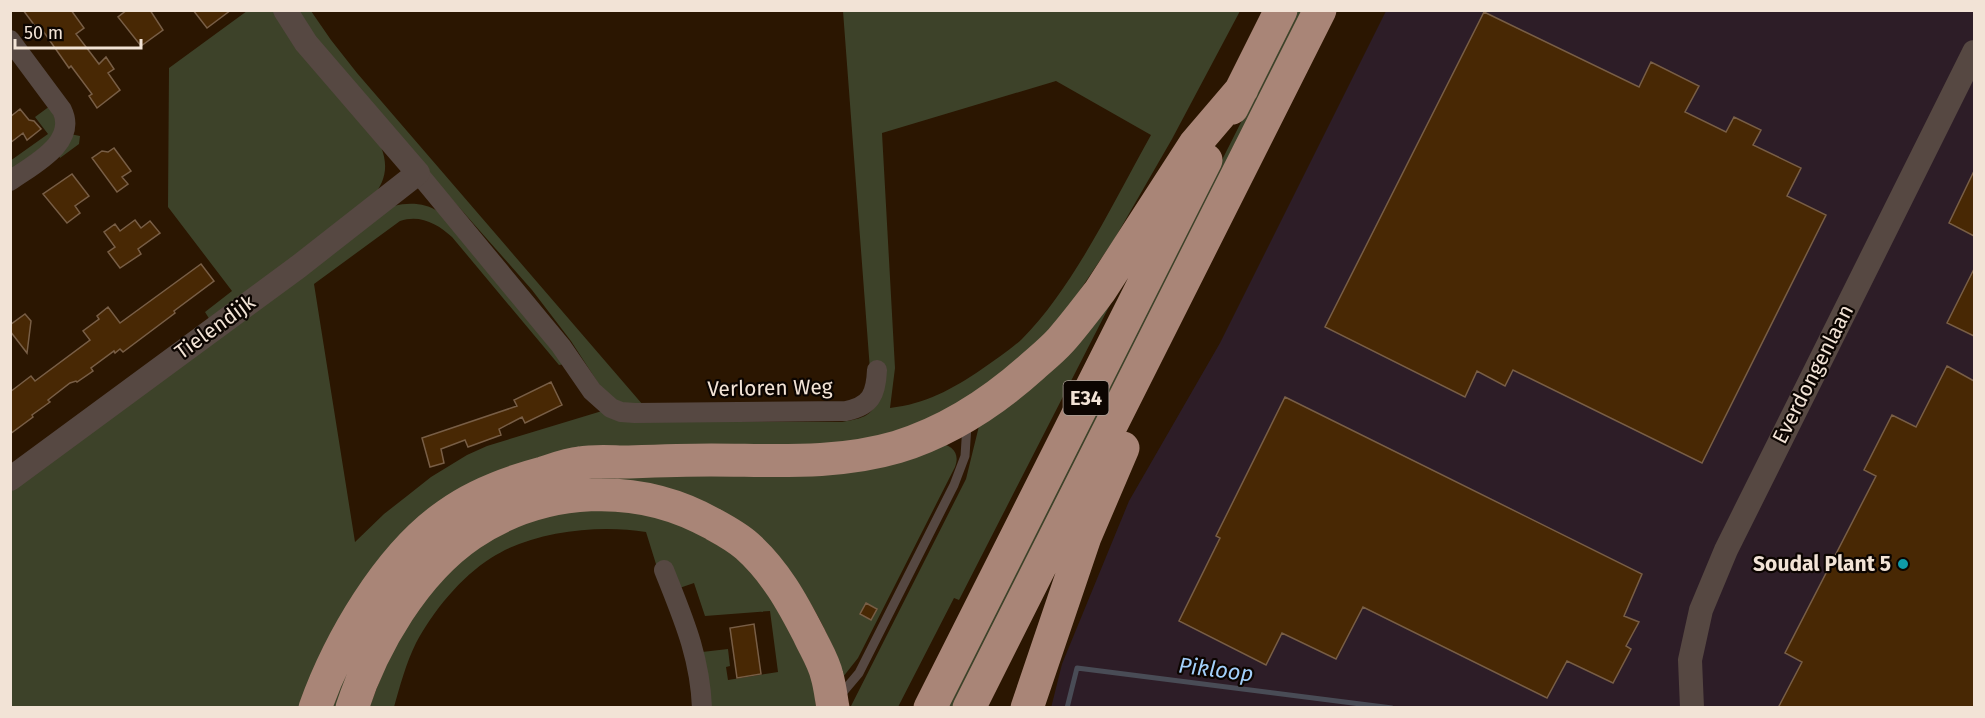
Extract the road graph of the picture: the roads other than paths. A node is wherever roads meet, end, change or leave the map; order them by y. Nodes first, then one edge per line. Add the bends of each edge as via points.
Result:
1 (285, 10) edge
2 (1281, 10) edge
3 (1320, 10) edge
4 (10, 40) edge
5 (1974, 52) edge
6 (1242, 89) junction
7 (418, 173) junction
8 (10, 181) edge
9 (1176, 297) junction
10 (877, 370) dead end
11 (968, 417) junction
12 (10, 479) edge
13 (664, 570) dead end
14 (832, 704) edge
15 (315, 708) edge
16 (352, 708) edge
17 (702, 708) edge
18 (930, 708) edge
19 (969, 708) edge
20 (1027, 708) edge
21 (1692, 708) edge

1 - 7 street via 312,50
2 - 6 highway, E34
3 - 9 highway, E34
4 - 8 street via 59,106 65,123 58,145
5 - 21 street, Everdongenlaan via 1726,550 1701,610 1690,660
6 - 11 highway via 1195,144 1100,291 1059,342 1011,386
6 - 18 highway, E34
7 - 10 street, Verloren Weg via 561,346 592,391 611,408 635,413 846,411 856,409 873,395
7 - 12 street, Tielendijk via 298,267
9 - 19 highway, E34
9 - 20 highway via 1164,356 1086,537
11 - 14 lane via 965,456 954,485 859,673
11 - 15 highway via 897,447 861,456 788,462 580,462 505,483 446,515 398,562 376,589 345,641
13 - 17 street via 697,658
14 - 16 highway via 827,674 792,600 746,544 701,517 660,501 587,494 550,500 507,514 448,553 386,630

